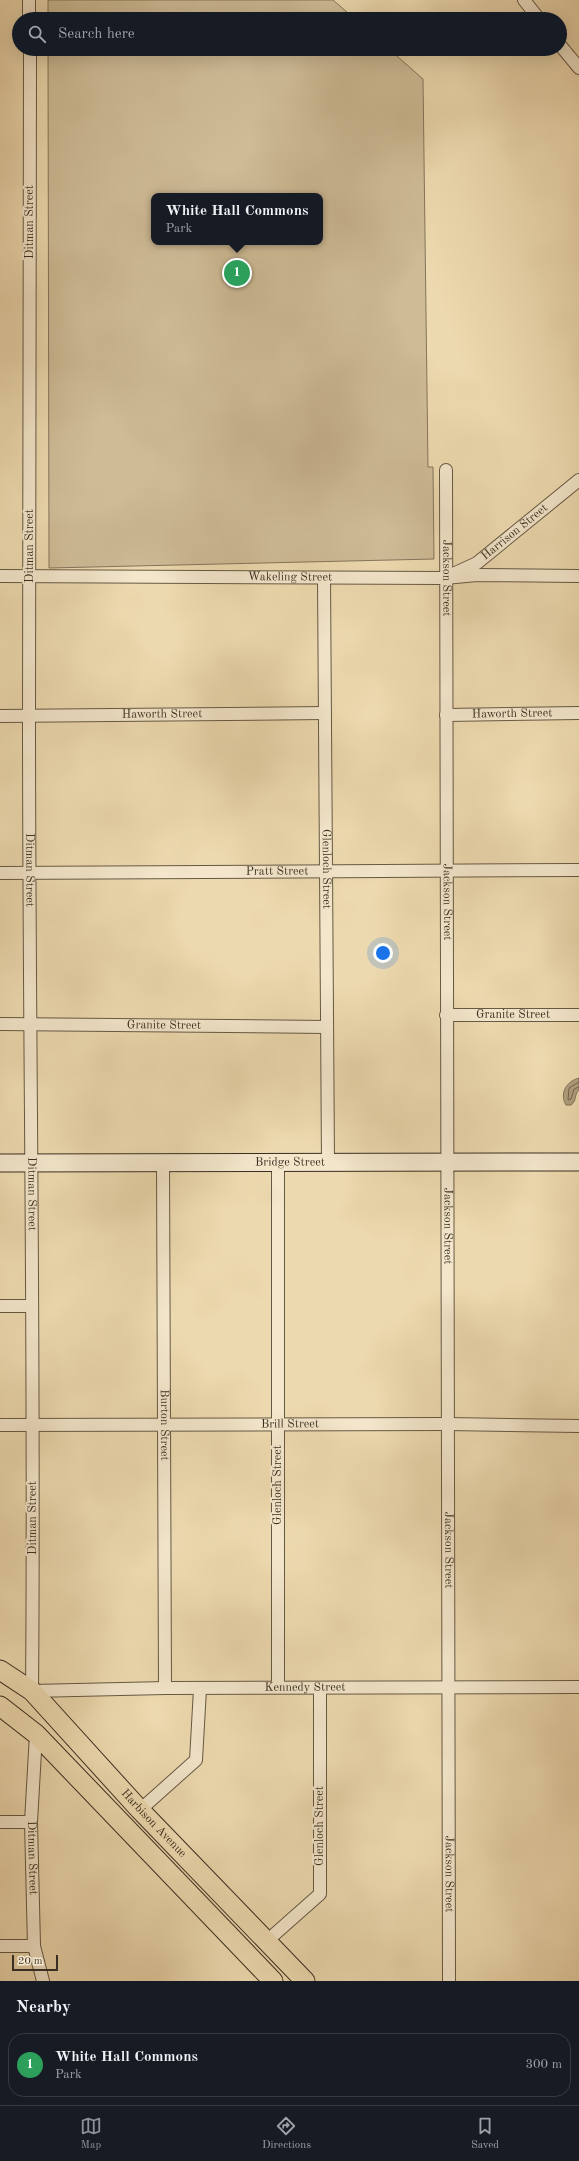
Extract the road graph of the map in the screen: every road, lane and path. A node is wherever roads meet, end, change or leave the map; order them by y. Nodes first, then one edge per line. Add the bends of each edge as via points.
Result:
1 (29, 0) edge
2 (527, 1) edge
3 (29, 12) edge
4 (534, 12) edge
5 (567, 53) edge
6 (30, 56) edge
7 (579, 68) edge
8 (446, 470) dead end
9 (579, 480) edge
10 (0, 576) edge
11 (30, 576) junction
12 (579, 576) edge
13 (324, 578) junction
14 (445, 578) junction
15 (325, 713) junction
16 (579, 713) edge
17 (446, 715) junction
18 (0, 716) edge
19 (29, 716) junction
20 (579, 870) edge
21 (326, 871) junction
22 (446, 871) junction
23 (0, 873) edge
24 (30, 873) junction
25 (446, 1015) junction
26 (579, 1015) edge
27 (0, 1024) edge
28 (30, 1024) junction
29 (327, 1027) junction
30 (328, 1161) junction
31 (447, 1161) junction
32 (163, 1162) junction
33 (278, 1162) junction
34 (579, 1162) edge
35 (0, 1163) edge
36 (30, 1163) junction
37 (0, 1306) edge
38 (32, 1306) junction
39 (34, 1424) junction
40 (447, 1424) junction
41 (0, 1425) edge
42 (164, 1425) junction
43 (278, 1425) junction
44 (579, 1426) edge
45 (0, 1670) edge
46 (278, 1687) junction
47 (579, 1687) edge
48 (165, 1688) junction
49 (448, 1688) junction
50 (200, 1689) junction
51 (320, 1689) junction
52 (32, 1691) junction
53 (0, 1706) edge
54 (36, 1734) junction
55 (140, 1810) junction
56 (0, 1822) edge
57 (31, 1822) junction
58 (268, 1940) junction
59 (0, 1946) edge
60 (34, 1946) junction
61 (43, 1981) edge
62 (273, 1981) edge
63 (306, 1981) edge
64 (448, 1981) edge

1 - 3 street
2 - 4 street
5 - 7 street
6 - 11 street, Ditman Street
8 - 14 street, Jackson Street
9 - 14 street, Harrison Street via 477,563
10 - 11 street, Wakeling Street
11 - 13 street, Wakeling Street
11 - 19 street, Ditman Street
12 - 14 street, Wakeling Street via 477,575
13 - 14 street, Wakeling Street
13 - 15 street, Glenloch Street
14 - 17 street, Jackson Street
15 - 19 street, Haworth Street
15 - 21 street, Glenloch Street
16 - 17 street, Haworth Street
17 - 22 street, Jackson Street
18 - 19 street, Haworth Street
19 - 24 street, Ditman Street
20 - 22 street, Pratt Street
21 - 22 street, Pratt Street
21 - 24 street, Pratt Street
21 - 29 street, Glenloch Street
22 - 25 street, Jackson Street
23 - 24 street, Pratt Street
24 - 28 street, Ditman Street
25 - 26 street, Granite Street
25 - 31 street, Jackson Street
27 - 28 street, Granite Street
28 - 29 street, Granite Street
28 - 36 street, Ditman Street
29 - 30 street, Glenloch Street
30 - 31 main road, Bridge Street
30 - 33 main road, Bridge Street
31 - 34 main road, Bridge Street
31 - 40 street, Jackson Street
32 - 33 main road, Bridge Street
32 - 36 main road, Bridge Street
32 - 42 street, Burton Street
33 - 43 street, Glenloch Street
35 - 36 main road, Bridge Street
36 - 38 street, Ditman Street
37 - 38 street
38 - 39 street, Ditman Street
39 - 41 street, Brill Street
39 - 42 street, Brill Street
39 - 52 street, Ditman Street
40 - 43 street, Brill Street
40 - 44 street, Brill Street
40 - 49 street, Jackson Street
42 - 43 street, Brill Street
42 - 48 street, Burton Street
43 - 46 street, Glenloch Street
45 - 52 main road, Harbison Avenue
46 - 50 street, Kennedy Street
46 - 51 street, Kennedy Street
47 - 49 street, Kennedy Street
48 - 50 street, Kennedy Street
48 - 52 street, Kennedy Street
49 - 51 street, Kennedy Street
49 - 64 street, Jackson Street
50 - 55 street via 196,1760
51 - 58 street, Glenloch Street via 320,1894
52 - 54 main road
52 - 55 main road, Harbison Avenue
53 - 54 main road, Harbison Avenue
54 - 57 street, Ditman Street
54 - 62 main road, Harbison Avenue
55 - 58 main road, Harbison Avenue
56 - 57 street
57 - 60 street, Ditman Street
58 - 63 main road, Harbison Avenue
59 - 60 street
60 - 61 street, Ditman Street

